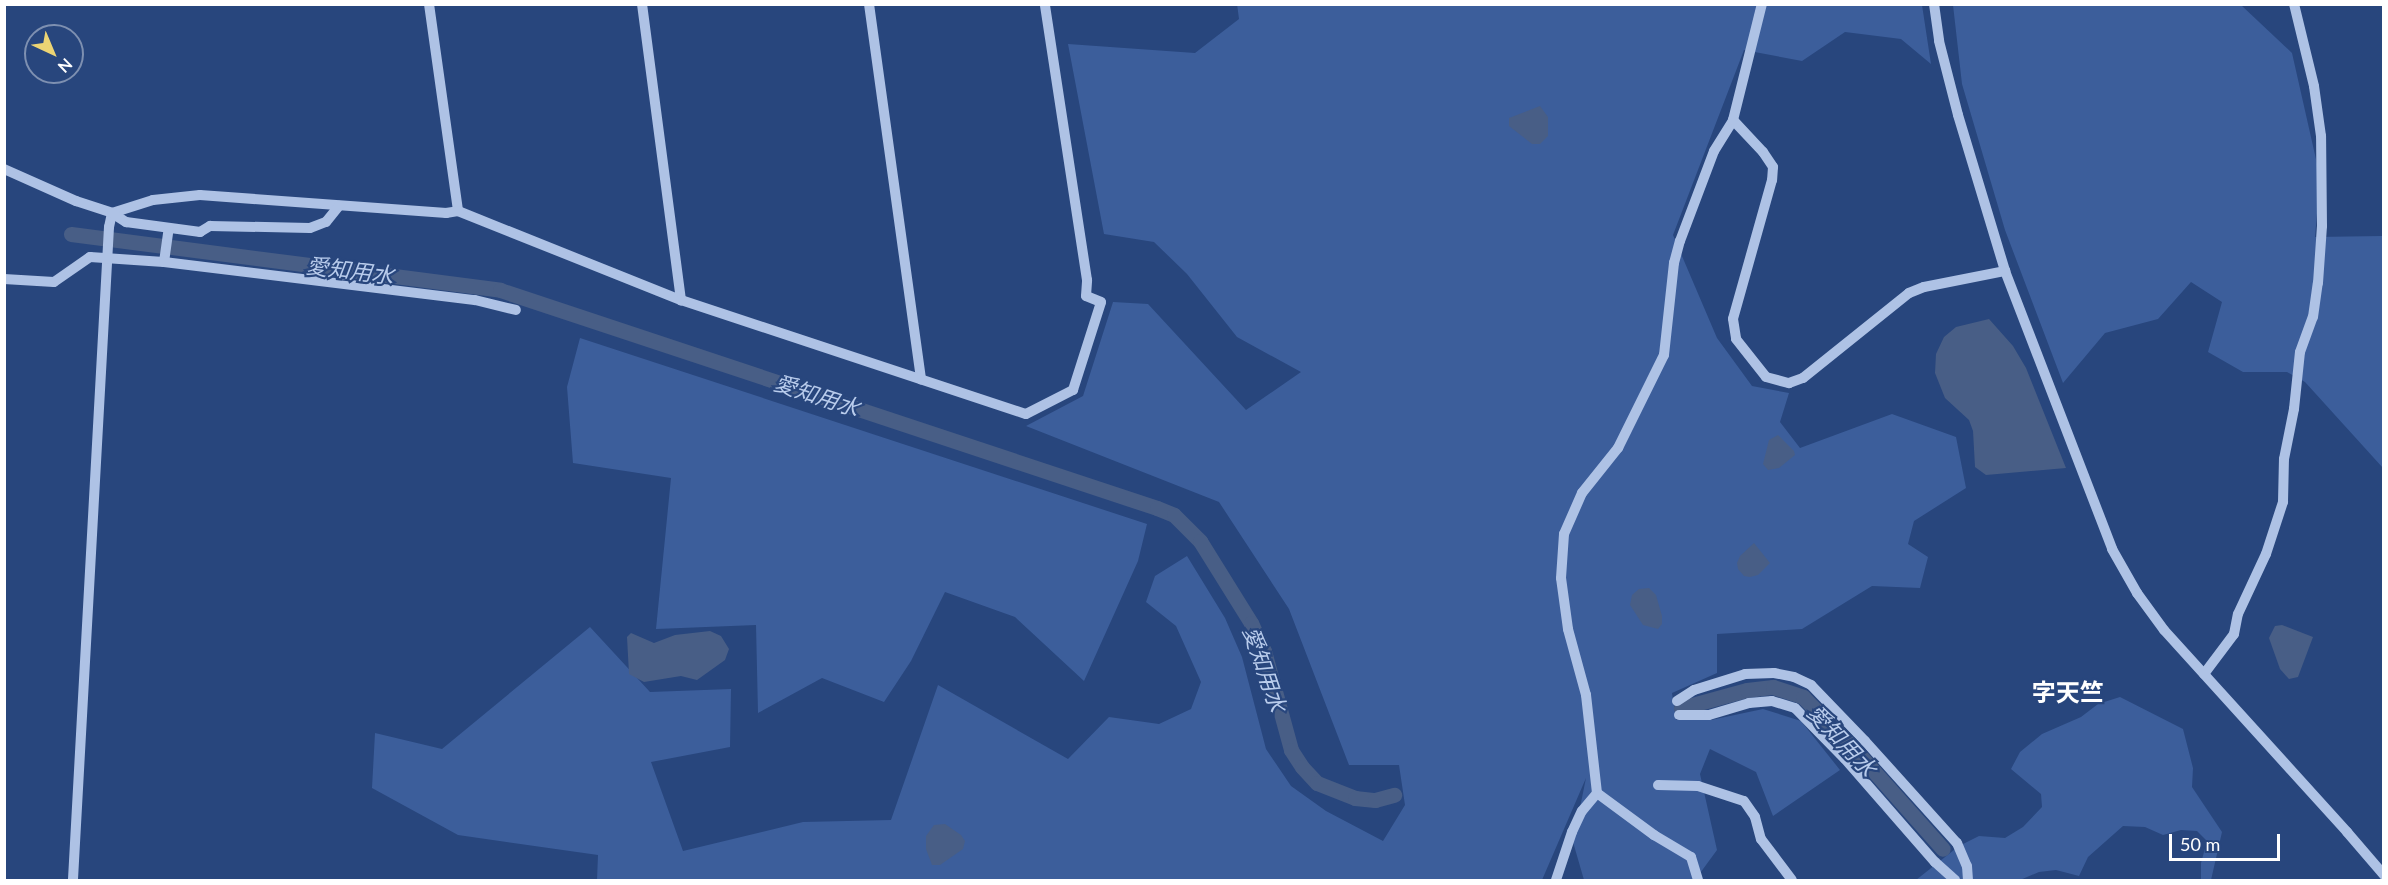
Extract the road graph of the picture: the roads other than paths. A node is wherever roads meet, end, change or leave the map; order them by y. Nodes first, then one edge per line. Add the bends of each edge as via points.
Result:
1 (429, 4) edge
2 (642, 4) edge
3 (869, 4) edge
4 (1045, 4) edge
5 (1762, 4) edge
6 (1934, 4) edge
7 (2294, 4) edge
8 (1732, 120) junction
9 (4, 169) edge
10 (339, 206) junction
11 (458, 211) junction
12 (112, 213) junction
13 (169, 228) junction
14 (107, 257) junction
15 (164, 262) junction
16 (2005, 271) junction
17 (4, 279) edge
18 (681, 300) junction
19 (516, 310) dead end
20 (921, 379) junction
21 (2204, 674) junction
22 (1677, 701) dead end
23 (1679, 715) dead end
24 (1658, 785) dead end
25 (1597, 793) junction
26 (2384, 875) edge
27 (73, 880) edge
28 (1556, 880) edge
29 (1698, 880) edge
30 (1792, 880) edge
31 (1955, 880) edge
32 (1968, 880) edge

1 - 11 street
2 - 18 street
3 - 20 street
4 - 20 street via 1087,280 1086,296 1101,302 1073,390 1026,414
5 - 8 street
6 - 16 street via 1958,115
7 - 21 street via 2314,86 2321,136 2322,226 2313,317 2300,352 2284,459 2283,502 2266,554 2238,614 2234,634
8 - 16 street via 1773,167 1733,319 1736,339 1766,377 1789,383 1803,378 1909,293
8 - 25 street via 1714,151 1680,241 1671,283 1664,355 1618,448 1582,493 1564,534 1561,578 1568,629 1586,696
9 - 12 street
10 - 11 street
10 - 12 street via 200,195 153,200
10 - 13 street via 326,222 310,228 210,226 200,232
11 - 18 street
12 - 13 street via 126,222
12 - 14 street
13 - 15 street
14 - 15 street
14 - 17 street via 90,257 54,282
14 - 27 street
15 - 19 street via 475,300
16 - 21 street via 2112,549 2164,630
18 - 20 street
21 - 26 street
22 - 32 street via 1694,690 1745,674 1774,673 1811,685 1957,843 1967,866
23 - 31 street via 1709,715 1749,703 1772,701 1795,708
24 - 30 street via 1698,786 1744,801 1755,817 1761,839
25 - 28 street via 1572,832
25 - 29 street via 1691,857

